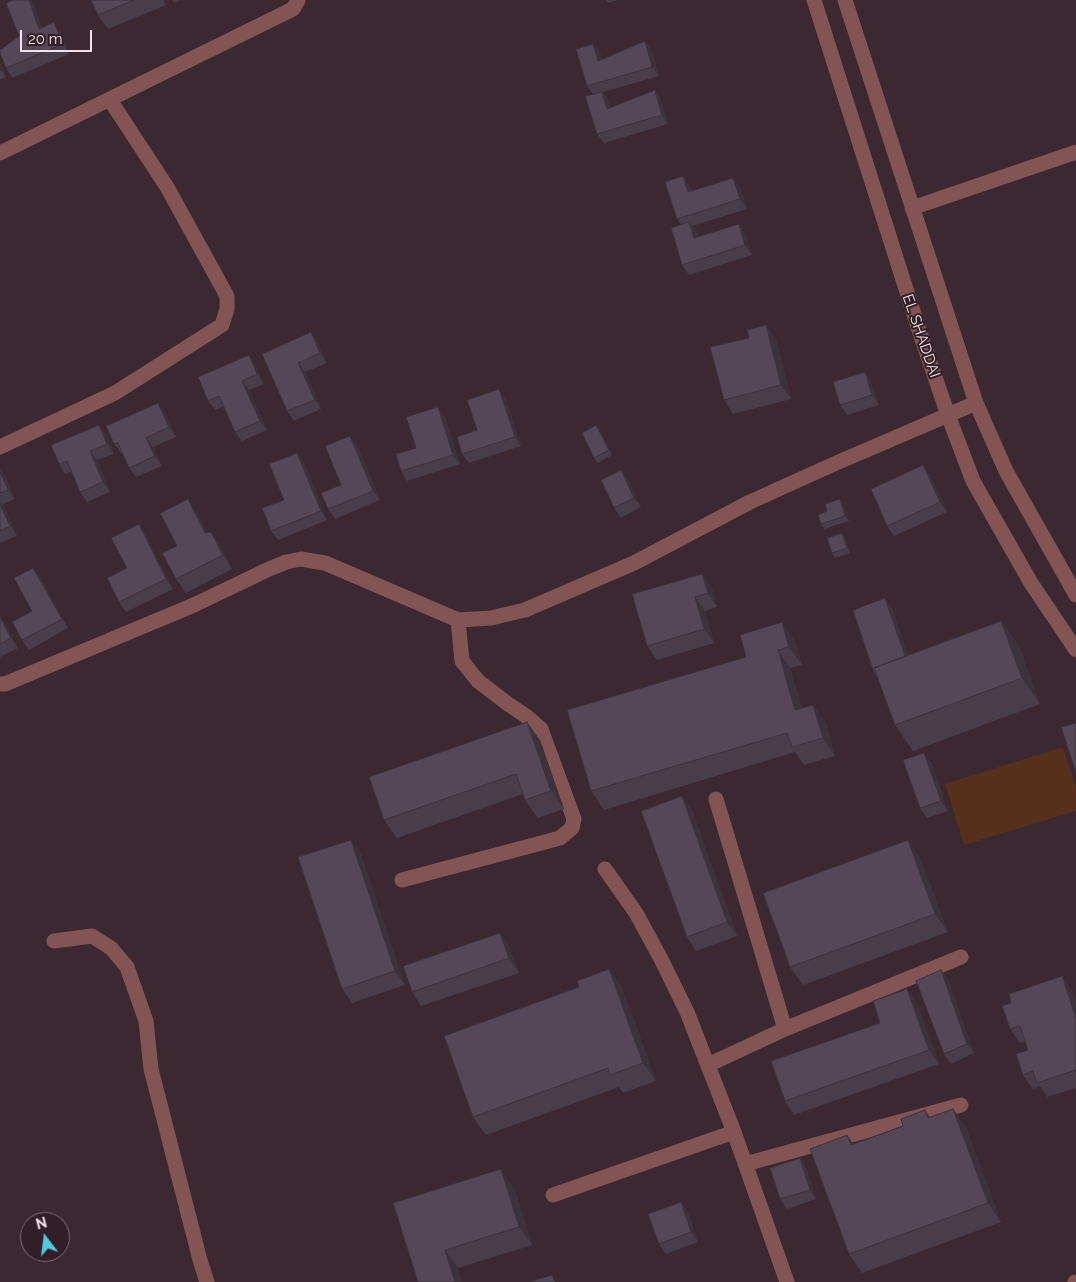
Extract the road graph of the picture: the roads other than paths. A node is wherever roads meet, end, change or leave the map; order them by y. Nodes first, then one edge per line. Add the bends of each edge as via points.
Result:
1 (298, 0) edge
2 (814, 0) edge
3 (845, 0) edge
4 (110, 100) junction
5 (1076, 152) edge
6 (0, 153) edge
7 (912, 208) junction
8 (976, 403) junction
9 (948, 415) junction
10 (0, 447) edge
11 (1076, 595) edge
12 (458, 620) junction
13 (1076, 650) edge
14 (0, 684) edge
15 (716, 798) dead end
16 (605, 869) dead end
17 (402, 880) dead end
18 (54, 941) dead end
19 (961, 957) dead end
20 (785, 1029) junction
21 (708, 1065) junction
22 (961, 1104) dead end
23 (734, 1132) junction
24 (745, 1164) junction
25 (554, 1195) dead end
26 (207, 1282) edge
27 (787, 1282) edge

1 - 4 street via 293,10
2 - 9 street, EL SHADDAI
3 - 7 street
4 - 6 street
4 - 10 street via 167,187 226,296 227,309 222,325 115,393
5 - 7 street
7 - 8 street
8 - 9 street
8 - 11 street via 1006,471
9 - 12 street via 750,502 634,563 525,610 491,618
9 - 13 street, EL SHADDAI via 973,480 1032,584
12 - 14 street via 325,563 301,559 269,569 194,605
12 - 17 street via 462,661 478,681 541,729 574,819 572,828 560,838
15 - 20 street
16 - 21 street via 636,913 661,959
18 - 26 street via 92,936 111,948 127,967 146,1021 151,1069
19 - 20 street
20 - 21 street
21 - 23 street
22 - 24 street
23 - 24 street
23 - 25 street
24 - 27 street

